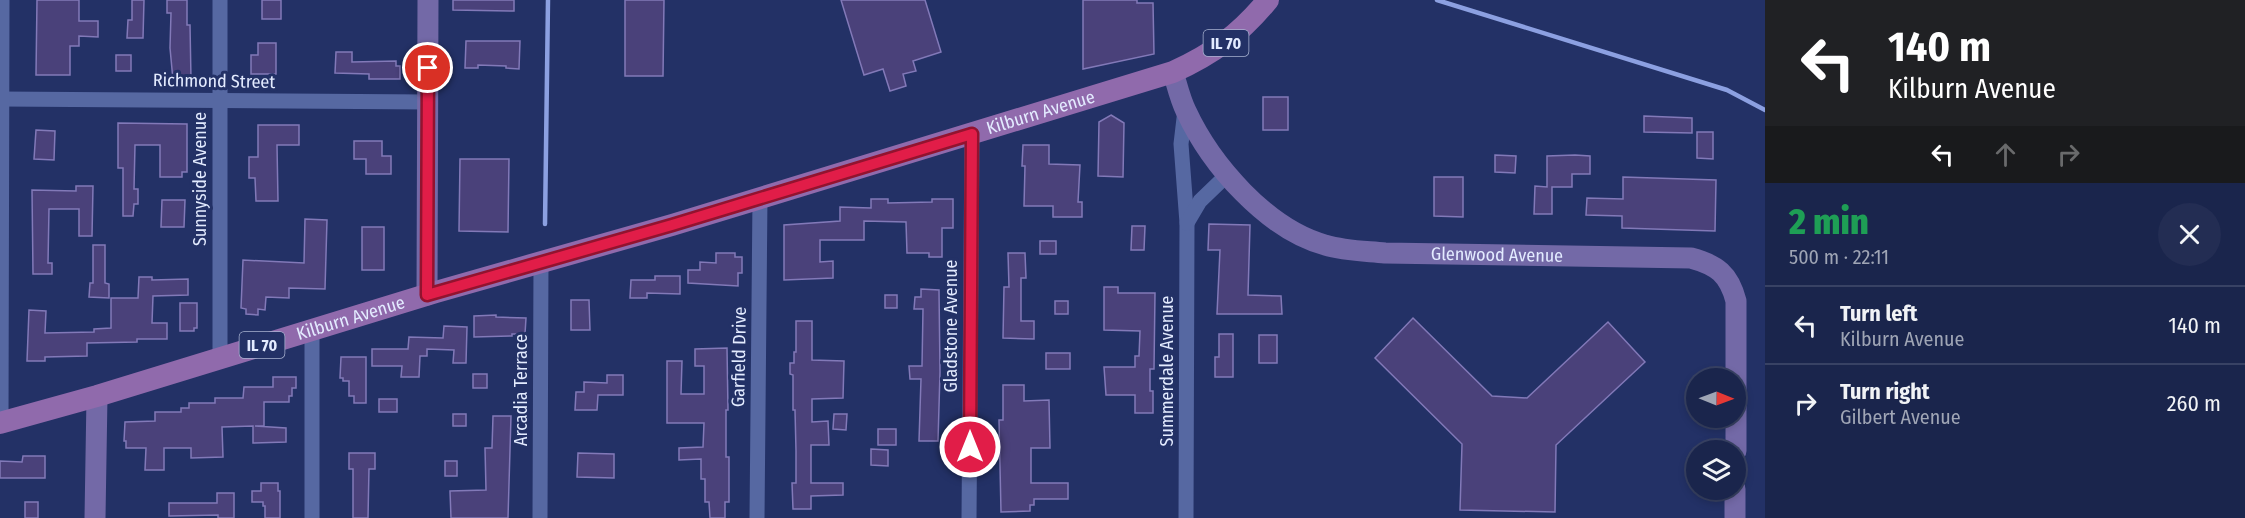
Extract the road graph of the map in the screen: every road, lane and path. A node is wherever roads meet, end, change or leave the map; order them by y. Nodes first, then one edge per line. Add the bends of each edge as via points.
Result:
1 (2, 0) edge
2 (220, 0) edge
3 (428, 0) edge
4 (1268, 0) edge
5 (1173, 72) junction
6 (1, 99) edge
7 (220, 100) junction
8 (428, 102) junction
9 (1185, 110) junction
10 (972, 134) junction
11 (1227, 175) junction
12 (760, 197) junction
13 (1187, 223) junction
14 (542, 262) junction
15 (427, 295) junction
16 (312, 330) junction
17 (220, 358) junction
18 (97, 396) junction
19 (1, 423) edge
20 (1736, 440) edge
21 (1735, 500) edge
22 (95, 518) edge
23 (312, 518) edge
24 (540, 518) edge
25 (757, 518) edge
26 (969, 518) edge
27 (1186, 518) edge
28 (1735, 518) edge

1 - 6 street
2 - 7 street, Sunnyside Avenue
3 - 8 street
4 - 5 main road, Kilburn Avenue / IL 70 via 1226,43
5 - 9 street, Glenwood Avenue
5 - 10 main road, Kilburn Avenue / IL 70
6 - 7 street, Richmond Street
6 - 19 street
7 - 8 street, Richmond Street
7 - 17 street, Sunnyside Avenue
8 - 15 street
9 - 11 street, Glenwood Avenue
9 - 13 street, Summerdale Avenue via 1181,144
10 - 12 main road, Kilburn Avenue / IL 70
10 - 26 street, Gladstone Avenue
11 - 13 street via 1200,201
11 - 20 street, Glenwood Avenue via 1274,218 1323,245 1347,250 1690,258 1708,262 1724,274 1736,301
12 - 14 main road, Kilburn Avenue / IL 70
12 - 25 street, Garfield Drive
13 - 27 street, Summerdale Avenue
14 - 15 main road, Kilburn Avenue / IL 70
14 - 24 street, Arcadia Terrace
15 - 16 main road, Kilburn Avenue / IL 70
16 - 17 main road, Kilburn Avenue / IL 70
16 - 23 street
17 - 18 main road, Kilburn Avenue / IL 70
18 - 19 main road, Kilburn Avenue / IL 70
18 - 22 street
21 - 28 street

